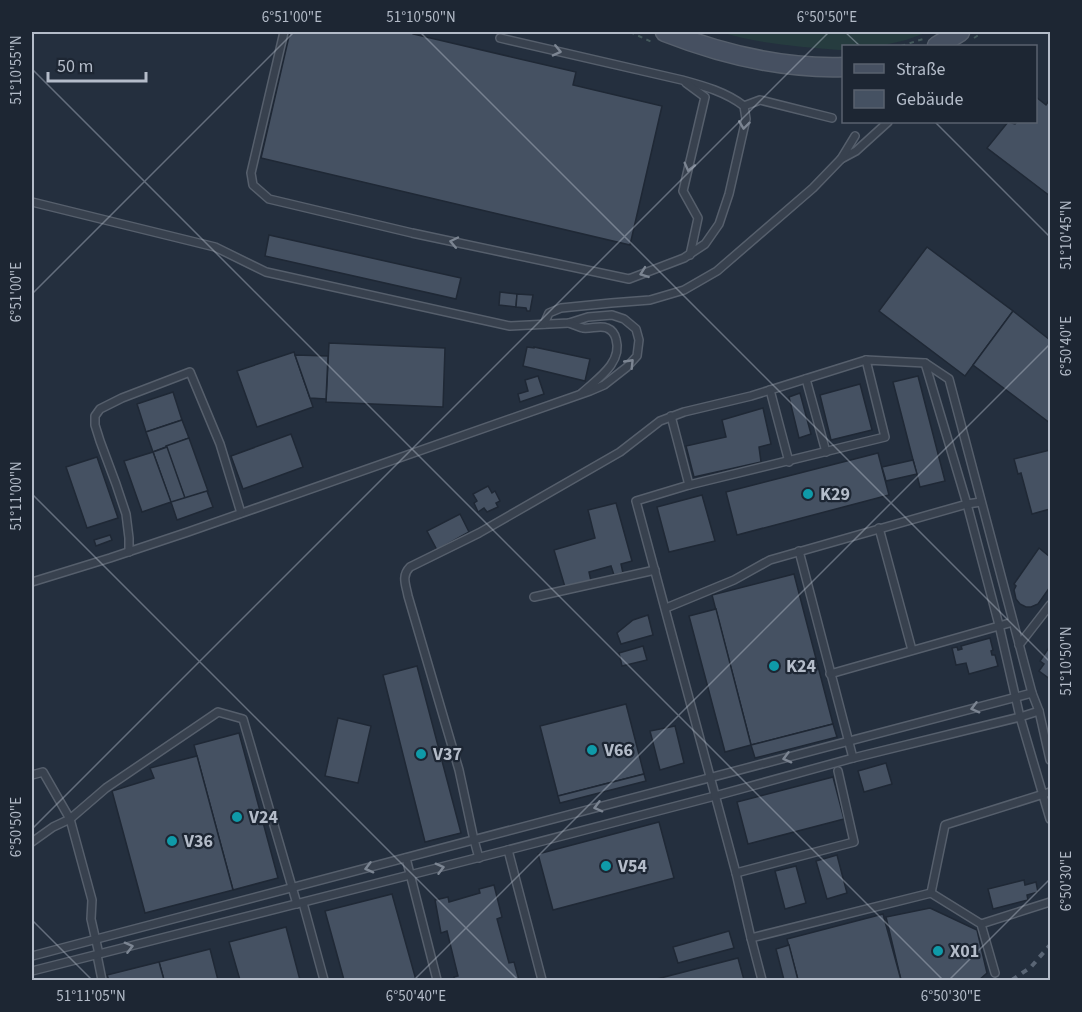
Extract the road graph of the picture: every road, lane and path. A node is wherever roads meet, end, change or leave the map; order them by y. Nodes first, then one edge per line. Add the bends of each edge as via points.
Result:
1 (284, 32) edge
2 (666, 32) edge
3 (960, 32) edge
4 (500, 38) dead end
5 (932, 41) edge
6 (907, 45) edge
7 (842, 68) edge
8 (682, 80) junction
9 (744, 106) junction
10 (832, 118) dead end
11 (887, 123) edge
12 (855, 136) dead end
13 (841, 159) junction
14 (32, 202) edge
15 (690, 255) junction
16 (569, 323) junction
17 (544, 324) junction
18 (866, 360) junction
19 (926, 363) junction
20 (806, 379) junction
21 (770, 390) junction
22 (581, 394) junction
23 (670, 416) junction
24 (826, 452) junction
25 (789, 462) junction
26 (689, 485) junction
27 (981, 502) junction
28 (967, 504) junction
29 (241, 513) junction
30 (879, 528) junction
31 (799, 551) junction
32 (129, 552) junction
33 (655, 570) junction
34 (32, 582) edge
35 (534, 597) dead end
36 (1050, 605) edge
37 (666, 608) junction
38 (1013, 622) junction
39 (999, 626) junction
40 (1019, 645) junction
41 (912, 650) junction
42 (830, 674) junction
43 (1032, 693) junction
44 (1016, 698) junction
45 (1039, 711) junction
46 (1020, 717) junction
47 (849, 741) junction
48 (853, 758) junction
49 (1050, 760) edge
50 (838, 771) dead end
51 (32, 775) edge
52 (710, 778) junction
53 (1047, 793) edge
54 (715, 796) junction
55 (70, 819) junction
56 (1050, 819) edge
57 (474, 840) junction
58 (32, 842) edge
59 (508, 850) junction
60 (406, 858) junction
61 (479, 858) junction
62 (736, 873) junction
63 (410, 875) junction
64 (292, 888) junction
65 (931, 894) junction
66 (1050, 902) edge
67 (300, 903) junction
68 (981, 924) junction
69 (751, 938) junction
70 (96, 939) junction
71 (98, 955) junction
72 (32, 956) edge
73 (32, 971) edge
74 (995, 972) dead end
75 (102, 981) edge
76 (324, 981) edge
77 (437, 981) edge
78 (543, 981) edge
79 (762, 981) edge

15 -> 1 lane via 629,279 412,234 269,198 253,185 251,173
2 - 7 main road via 748,58
3 - 5 main road
4 -> 8 lane
5 - 6 path
8 - 9 lane via 710,87
8 -> 15 lane via 705,97 683,190 698,218
9 - 10 lane via 760,100
9 -> 15 lane via 742,144 719,224 705,244
11 - 13 lane
12 - 13 lane
13 - 17 lane via 717,271 684,290 650,300 561,308 549,313
14 - 17 lane via 215,247 266,272 510,326
16 - 17 lane
16 - 22 lane via 582,328 607,328 616,340 616,356 609,368
22 -> 16 lane via 604,384 627,367 637,356 639,339 636,329 612,315
18 - 19 lane
18 - 20 lane
18 - 24 lane via 885,437
19 - 27 lane via 949,380
19 - 28 lane
20 - 21 lane
20 - 24 lane
21 - 23 lane
21 - 25 lane
22 - 29 lane
23 - 26 lane
23 - 57 lane via 620,452 405,572 408,596 459,770
24 - 25 lane
25 - 26 lane
26 - 33 lane via 636,501
27 - 28 lane
27 - 38 lane
28 - 30 lane
28 - 39 lane
29 - 32 lane
29 - 32 lane via 220,444 190,372 122,398 100,409 95,416 97,433 126,514
30 - 31 lane
30 - 41 lane
31 - 37 lane via 770,560 734,580
31 - 42 lane
32 - 34 lane
33 - 35 lane
33 - 37 lane
36 - 40 lane
37 - 52 lane
38 - 39 lane
38 - 40 lane
39 - 41 lane
39 - 44 lane
40 - 43 lane
41 - 42 lane
42 - 47 lane
43 - 44 lane
43 - 45 lane
44 - 46 lane
44 -> 47 lane
45 - 46 lane
45 - 49 lane
46 - 48 lane
46 - 53 lane
47 - 48 lane
47 -> 52 lane
48 - 54 lane
50 - 62 lane via 854,842
51 - 55 lane via 43,772
52 - 54 lane
52 -> 57 lane
53 - 56 lane
53 - 65 lane via 945,825
54 - 59 lane
54 - 62 lane
55 - 58 lane
55 - 64 lane via 106,788 218,712 243,719
55 - 70 lane via 92,900
57 - 60 lane
57 - 61 lane
59 - 61 lane
59 - 78 lane
60 - 63 lane
60 -> 64 lane
63 -> 61 lane
62 - 69 lane
63 - 67 lane
63 - 77 lane
64 - 67 lane
64 - 70 lane
65 - 68 lane
65 - 69 lane
66 - 68 lane
71 -> 67 lane
67 - 76 lane
68 - 74 lane
69 - 79 lane
70 - 71 lane
70 - 72 lane
71 - 73 lane
71 - 75 lane

